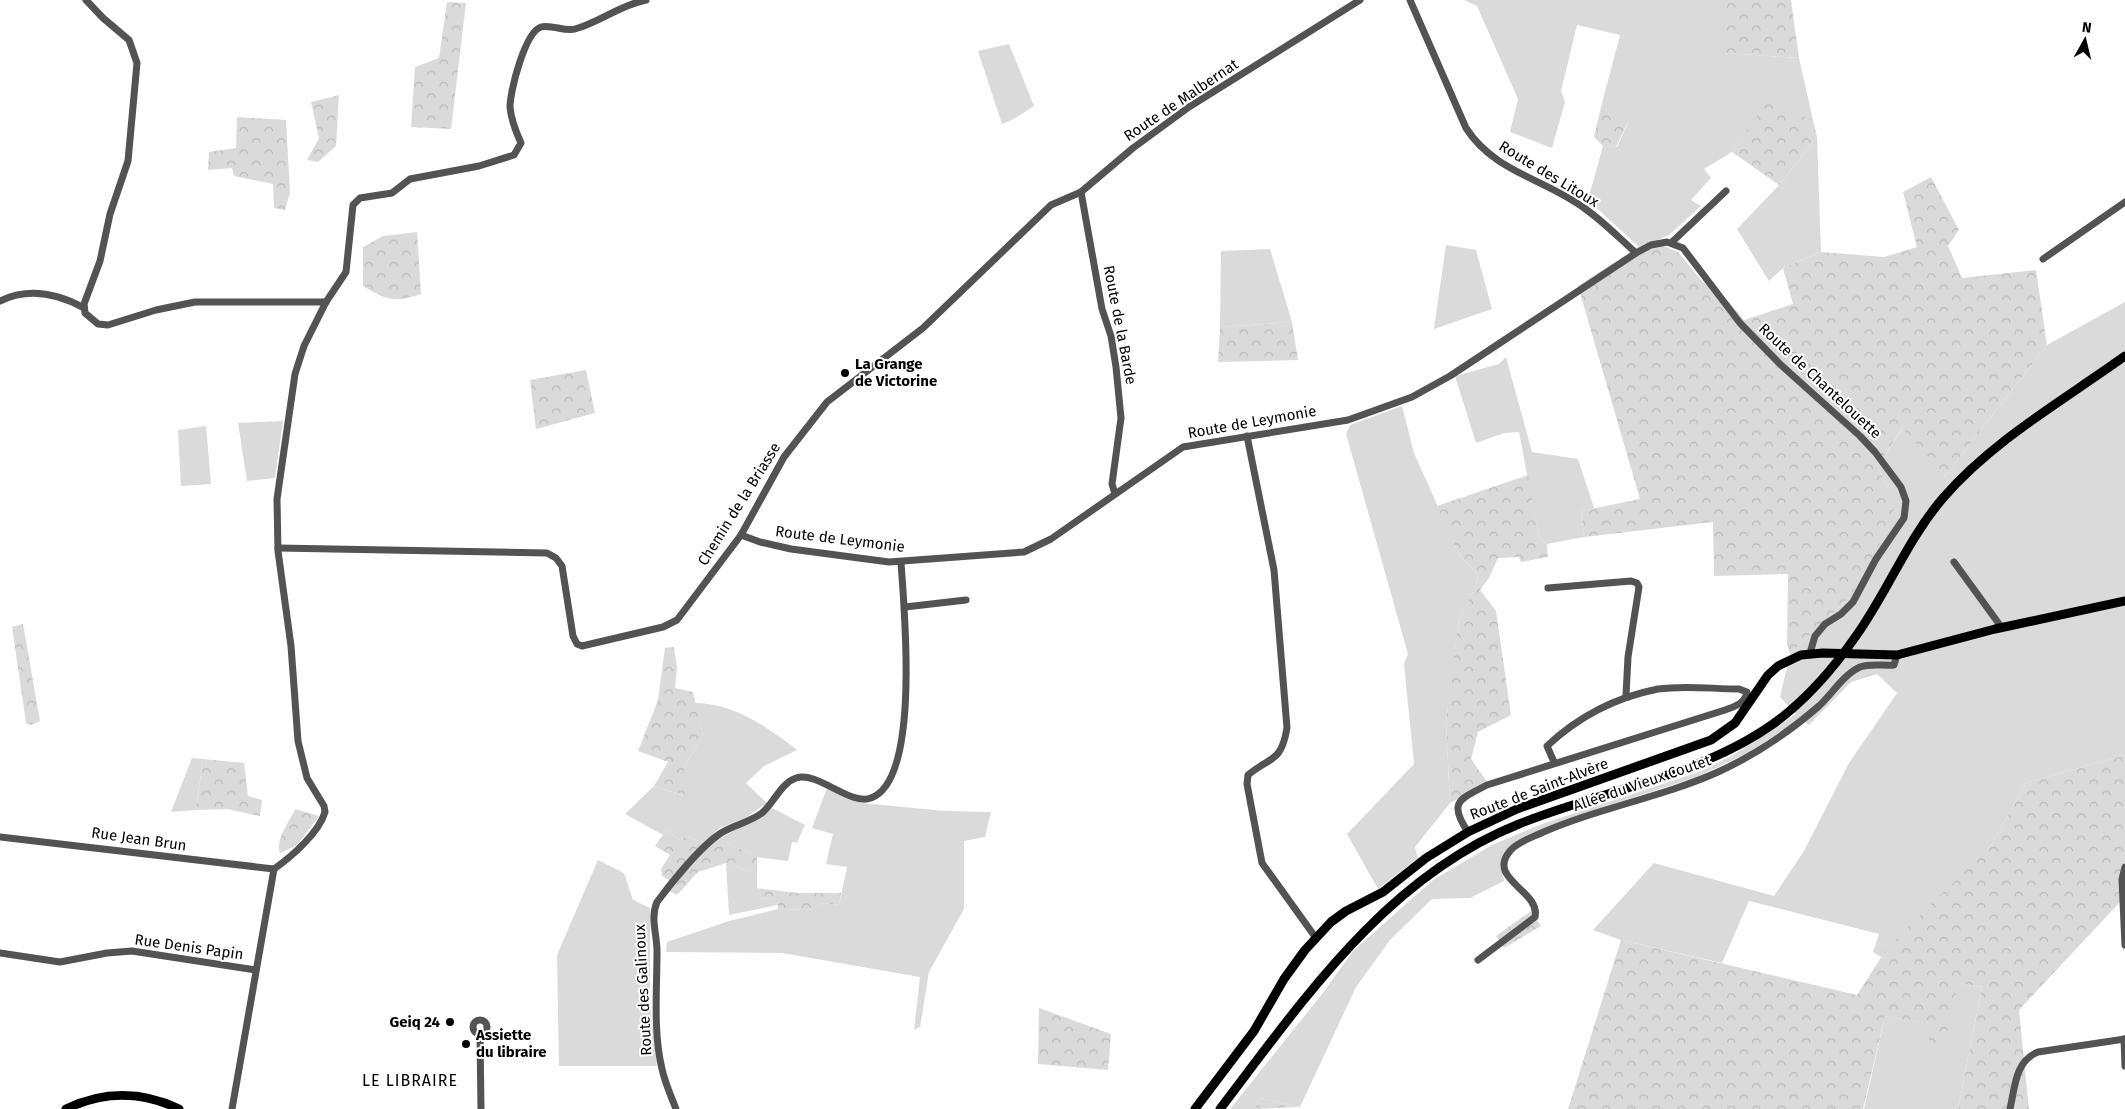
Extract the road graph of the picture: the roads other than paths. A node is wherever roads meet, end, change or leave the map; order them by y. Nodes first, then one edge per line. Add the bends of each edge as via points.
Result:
1 (86, 0) edge
2 (646, 0) edge
3 (1360, 0) edge
4 (1410, 0) edge
5 (1726, 191) dead end
6 (1081, 192) junction
7 (2125, 202) edge
8 (1023, 229) joint
9 (1671, 243) junction
10 (1636, 253) junction
11 (2043, 260) dead end
12 (0, 301) edge
13 (326, 302) junction
14 (84, 308) junction
15 (2125, 356) edge
16 (1247, 436) junction
17 (1115, 494) junction
18 (740, 534) junction
19 (278, 548) junction
20 (1954, 562) dead end
21 (901, 563) junction
22 (1548, 588) dead end
23 (966, 600) dead end
24 (2125, 601) edge
25 (904, 607) junction
26 (2002, 628) junction
27 (1810, 653) junction
28 (1897, 655) junction
29 (1628, 697) junction
30 (1554, 762) junction
31 (1468, 832) junction
32 (0, 837) edge
33 (2125, 867) edge
34 (274, 869) junction
35 (1316, 938) junction
36 (2125, 945) edge
37 (0, 952) edge
38 (1478, 960) dead end
39 (256, 970) junction
40 (480, 1034) dead end
41 (2124, 1039) edge
42 (2125, 1066) edge
43 (67, 1108) edge
44 (179, 1109) edge
45 (232, 1109) edge
46 (480, 1109) edge
47 (676, 1109) edge
48 (1195, 1109) edge
49 (1220, 1109) edge
50 (2010, 1109) edge

1 - 14 street via 128,40 137,63 128,161
2 - 13 street via 632,3 574,30 541,27 532,34 516,74 510,106 521,143 519,149 514,154 479,166 410,179 392,194 360,198 353,205 346,272
3 - 6 street, Route de Malbernat via 1189,107
4 - 10 street, Route des Litoux via 1466,128 1476,143 1492,157 1584,207
5 - 9 street
6 - 8 street, Route de Malbernat via 1051,205
6 - 17 street, Route de la Barde via 1116,367 1121,418 1112,484
7 - 11 street
8 - 18 street, Chemin de la Briasse via 923,328 827,402 784,457
9 - 10 street via 1651,245
9 - 27 street, Route de Chantelouette via 1683,248 1740,323 1780,364 1875,452 1904,495 1904,518 1876,559 1853,602 1825,624 1815,636
10 - 16 street, Route de Leymonie via 1450,376 1412,397 1348,420
12 - 14 street via 46,292
13 - 14 street via 195,302 108,325 91,320
13 - 19 street via 304,346 290,400 277,498
15 - 49 main road via 1997,448 1960,479 1922,526 1852,642 1806,696 1773,724 1698,764 1516,825 1436,870 1398,899 1361,934
16 - 17 street, Route de Leymonie via 1182,447
16 - 35 street via 1274,570 1287,728 1284,744 1274,760 1248,775 1247,784 1262,863
17 - 21 street, Route de Leymonie via 1051,538 1024,552
18 - 19 street, Chemin de la Briasse via 677,620 663,627 582,646 573,636 562,566 547,553
18 - 21 street, Route de Leymonie via 791,549
19 - 34 street via 301,761 325,812 291,857
20 - 26 street
21 - 25 street, Route des Galinoux
22 - 29 street via 1586,583 1637,583 1628,657
23 - 25 street
24 - 26 main road, Route de Saint-Alvère
25 - 47 street, Route des Galinoux via 907,673 902,736 887,786 870,799 860,799 810,778 798,777 789,782 762,813 719,834 657,902 654,924 660,1056
26 - 28 main road, Route de Saint-Alvère
27 - 28 main road, Route de Saint-Alvère
27 - 31 main road, Route de Saint-Alvère via 1788,660 1768,675 1735,723 1711,740 1517,809
28 - 38 street, Allée du Vieux Coutet via 1894,665 1869,664 1854,671 1806,717 1739,762 1694,782 1551,829 1514,847 1507,855 1505,870 1508,878 1531,900 1535,917
29 - 30 street via 1590,714 1560,734 1547,746
29 - 30 street via 1660,689 1739,689 1746,692 1746,698 1740,704 1725,710
30 - 31 street via 1487,784 1459,801 1456,807 1459,818
31 - 35 main road, Route de Saint-Alvère via 1426,858 1383,892 1346,911
32 - 34 street, Rue Jean Brun
33 - 36 street via 2122,879
34 - 39 street
35 - 48 main road, Route de Saint-Alvère via 1284,979 1254,1031
37 - 39 street, Rue Denis Papin via 60,962 132,951
39 - 45 street
40 - 46 street
41 - 42 street
41 - 50 street via 2046,1050 2028,1056 2018,1071
43 - 44 main road via 94,1098 131,1095 163,1101

